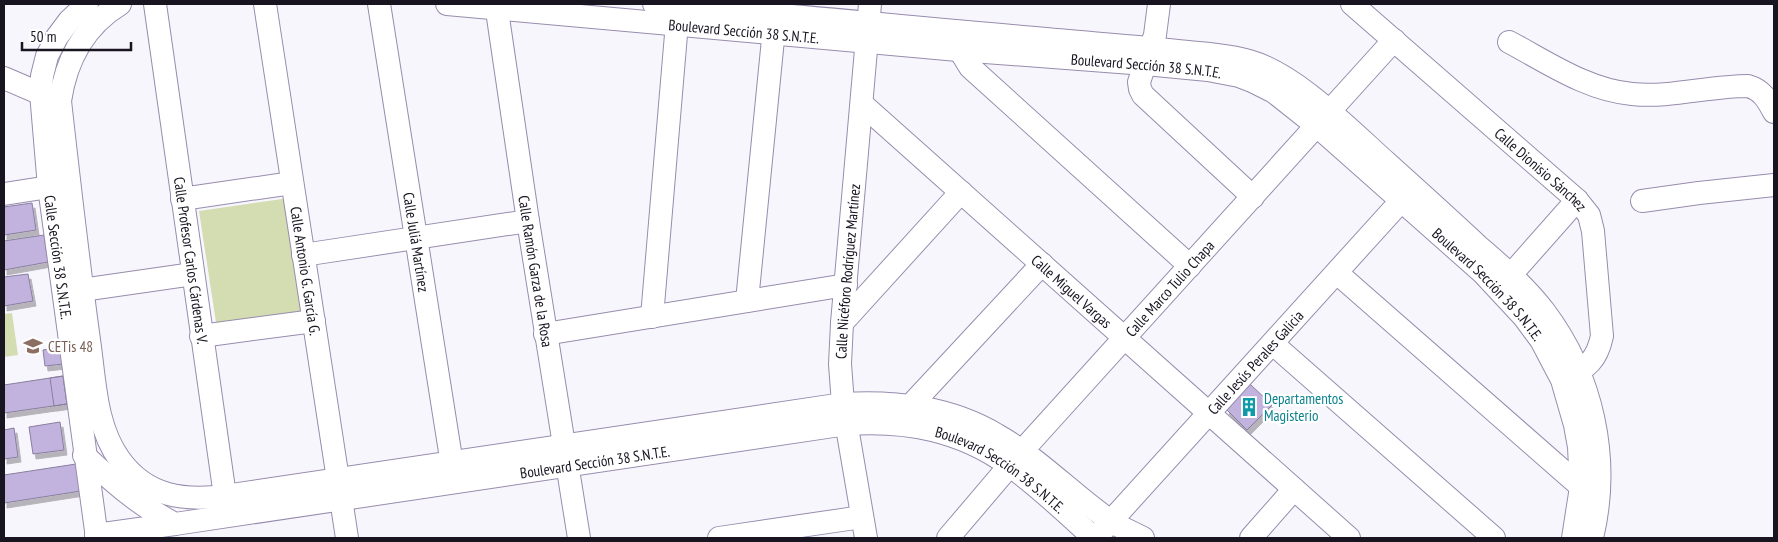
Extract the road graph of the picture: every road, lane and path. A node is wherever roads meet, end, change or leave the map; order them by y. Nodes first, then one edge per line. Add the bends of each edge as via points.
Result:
1 (87, 4) edge
2 (120, 4) edge
3 (155, 4) edge
4 (265, 4) edge
5 (379, 4) edge
6 (447, 4) edge
7 (654, 4) edge
8 (1159, 4) edge
9 (1352, 4) edge
10 (497, 6) edge
11 (678, 11) edge
12 (869, 23) edge
13 (774, 24) junction
14 (1394, 40) junction
15 (954, 41) junction
16 (1509, 42) dead end
17 (1148, 56) junction
18 (4, 78) edge
19 (50, 97) junction
20 (862, 104) junction
21 (1774, 112) edge
22 (1323, 119) junction
23 (292, 183) junction
24 (1774, 185) edge
25 (49, 187) junction
26 (961, 192) junction
27 (4, 194) edge
28 (1408, 194) junction
29 (1253, 197) junction
30 (182, 199) junction
31 (1577, 200) junction
32 (1642, 201) dead end
33 (528, 222) junction
34 (416, 238) junction
35 (304, 255) junction
36 (1042, 264) junction
37 (1190, 266) junction
38 (1337, 272) junction
39 (193, 274) junction
40 (1505, 282) junction
41 (846, 285) junction
42 (73, 291) junction
43 (747, 302) junction
44 (652, 317) junction
45 (314, 321) junction
46 (842, 323) junction
47 (546, 334) junction
48 (201, 336) junction
49 (1124, 338) junction
50 (1273, 344) junction
51 (1570, 376) junction
52 (911, 405) junction
53 (845, 414) junction
54 (1210, 414) junction
55 (84, 455) junction
56 (565, 455) junction
57 (1016, 458) junction
58 (453, 472) junction
59 (131, 473) joint
60 (1581, 487) junction
61 (1294, 489) junction
62 (340, 490) junction
63 (1599, 502) junction
64 (227, 506) junction
65 (1111, 521) junction
66 (176, 524) junction
67 (864, 528) edge
68 (97, 536) edge
69 (347, 538) edge
70 (579, 538) edge
71 (719, 538) edge
72 (948, 538) edge
73 (1095, 538) edge
74 (1143, 538) edge
75 (1250, 538) edge
76 (1349, 538) edge
77 (1494, 538) edge
78 (1573, 538) edge
79 (1592, 538) edge

1 - 19 street via 69,21 48,56 42,76
2 - 19 street via 97,21 84,36 74,52 63,83
3 - 30 street, Calle Profesor Carlos Cárdenas V.
4 - 23 street, Calle Antonio G. García G.
5 - 34 street, Calle Juliá Martínez
6 - 10 street, Boulevard Sección 38 S.N.T.E.
7 - 11 street, Boulevard Sección 38 S.N.T.E.
8 - 17 street
9 - 14 street, Calle Dionisio Sánchez
10 - 11 street, Boulevard Sección 38 S.N.T.E.
10 - 33 street, Calle Ramón Garza de la Rosa
11 - 13 street, Boulevard Sección 38 S.N.T.E.
11 - 44 street
12 - 13 street, Boulevard Sección 38 S.N.T.E.
12 - 15 street, Boulevard Sección 38 S.N.T.E.
12 - 20 street, Calle Nicéforo Rodríguez Martínez
13 - 43 street
14 - 22 street, Calle Marco Tulio Chapa
14 - 31 street, Calle Dionisio Sánchez
15 - 17 street, Boulevard Sección 38 S.N.T.E.
15 - 37 street via 970,67
16 - 21 street via 1597,87 1654,94 1748,86 1760,91
17 - 22 street, Boulevard Sección 38 S.N.T.E. via 1229,57 1266,66 1283,75
17 - 29 street via 1139,82 1143,95
18 - 19 street
19 - 25 street, Calle Sección 38 S.N.T.E.
19 - 42 street, Calle Sección 38 S.N.T.E.
20 - 26 street, Calle Miguel Vargas
20 - 41 street, Calle Nicéforo Rodríguez Martínez
22 - 28 street, Boulevard Sección 38 S.N.T.E.
22 - 29 street, Calle Marco Tulio Chapa
23 - 30 street
23 - 35 street, Calle Antonio G. García G.
24 - 32 street
25 - 27 street
25 - 42 street, Calle Sección 38 S.N.T.E.
26 - 36 street, Calle Miguel Vargas
26 - 46 street
28 - 38 street, Calle Jesús Perales Galicia
28 - 40 street, Boulevard Sección 38 S.N.T.E.
29 - 37 street, Calle Marco Tulio Chapa
30 - 39 street, Calle Profesor Carlos Cárdenas V.
31 - 40 street
31 - 51 street, Calle Dionisio Sánchez via 1592,223 1602,336 1594,359
33 - 34 street
33 - 47 street, Calle Ramón Garza de la Rosa
34 - 35 street
34 - 58 street, Calle Juliá Martínez
35 - 45 street, Calle Antonio G. García G.
36 - 49 street, Calle Miguel Vargas
36 - 52 street
37 - 49 street, Calle Marco Tulio Chapa
38 - 50 street, Calle Jesús Perales Galicia
38 - 60 street
39 - 42 street
39 - 48 street, Calle Profesor Carlos Cárdenas V.
40 - 51 street, Boulevard Sección 38 S.N.T.E. via 1524,317
41 - 43 street
41 - 46 street, Calle Nicéforo Rodríguez Martínez
42 - 55 street, Calle Sección 38 S.N.T.E.
42 - 59 street, Calle Sección 38 S.N.T.E. via 103,425 113,449
43 - 44 street
44 - 47 street
45 - 48 street
45 - 62 street, Calle Antonio G. García G.
46 - 53 street, Calle Nicéforo Rodríguez Martínez via 840,364
47 - 56 street, Calle Ramón Garza de la Rosa
48 - 64 street, Calle Profesor Carlos Cárdenas V.
49 - 54 street, Calle Miguel Vargas
49 - 57 street, Calle Marco Tulio Chapa
50 - 54 street, Calle Jesús Perales Galicia
50 - 77 street
51 - 60 street, Boulevard Sección 38 S.N.T.E.
51 - 63 street, Boulevard Sección 38 S.N.T.E. via 1590,403 1596,428
52 - 53 street, Boulevard Sección 38 S.N.T.E. via 869,402
52 - 57 street, Boulevard Sección 38 S.N.T.E. via 954,415 997,434
53 - 56 street, Boulevard Sección 38 S.N.T.E.
53 - 57 street, Boulevard Sección 38 S.N.T.E. via 872,422 919,426 943,432
53 - 67 street, Calle Nicéforo Rodríguez Martínez
54 - 61 street, Calle Miguel Vargas
54 - 65 street, Calle Jesús Perales Galicia
55 - 66 street via 136,502
55 - 68 street, Calle Sección 38 S.N.T.E.
56 - 58 street, Boulevard Sección 38 S.N.T.E.
56 - 70 street, Calle Ramón Garza de la Rosa
57 - 65 street, Boulevard Sección 38 S.N.T.E.
57 - 72 street, Calle Marco Tulio Chapa
57 - 73 street, Boulevard Sección 38 S.N.T.E.
58 - 62 street, Boulevard Sección 38 S.N.T.E.
59 - 64 street, Boulevard Sección 38 S.N.T.E. via 152,488
60 - 63 street
60 - 78 street, Boulevard Sección 38 S.N.T.E.
61 - 75 street
61 - 76 street, Calle Miguel Vargas
62 - 64 street, Boulevard Sección 38 S.N.T.E.
62 - 69 street, Calle Antonio G. García G.
63 - 79 street, Boulevard Sección 38 S.N.T.E.
64 - 66 street, Boulevard Sección 38 S.N.T.E.
65 - 73 street, Calle Jesús Perales Galicia
65 - 74 street, Boulevard Sección 38 S.N.T.E.
66 - 68 street, Boulevard Sección 38 S.N.T.E.
67 - 71 street

